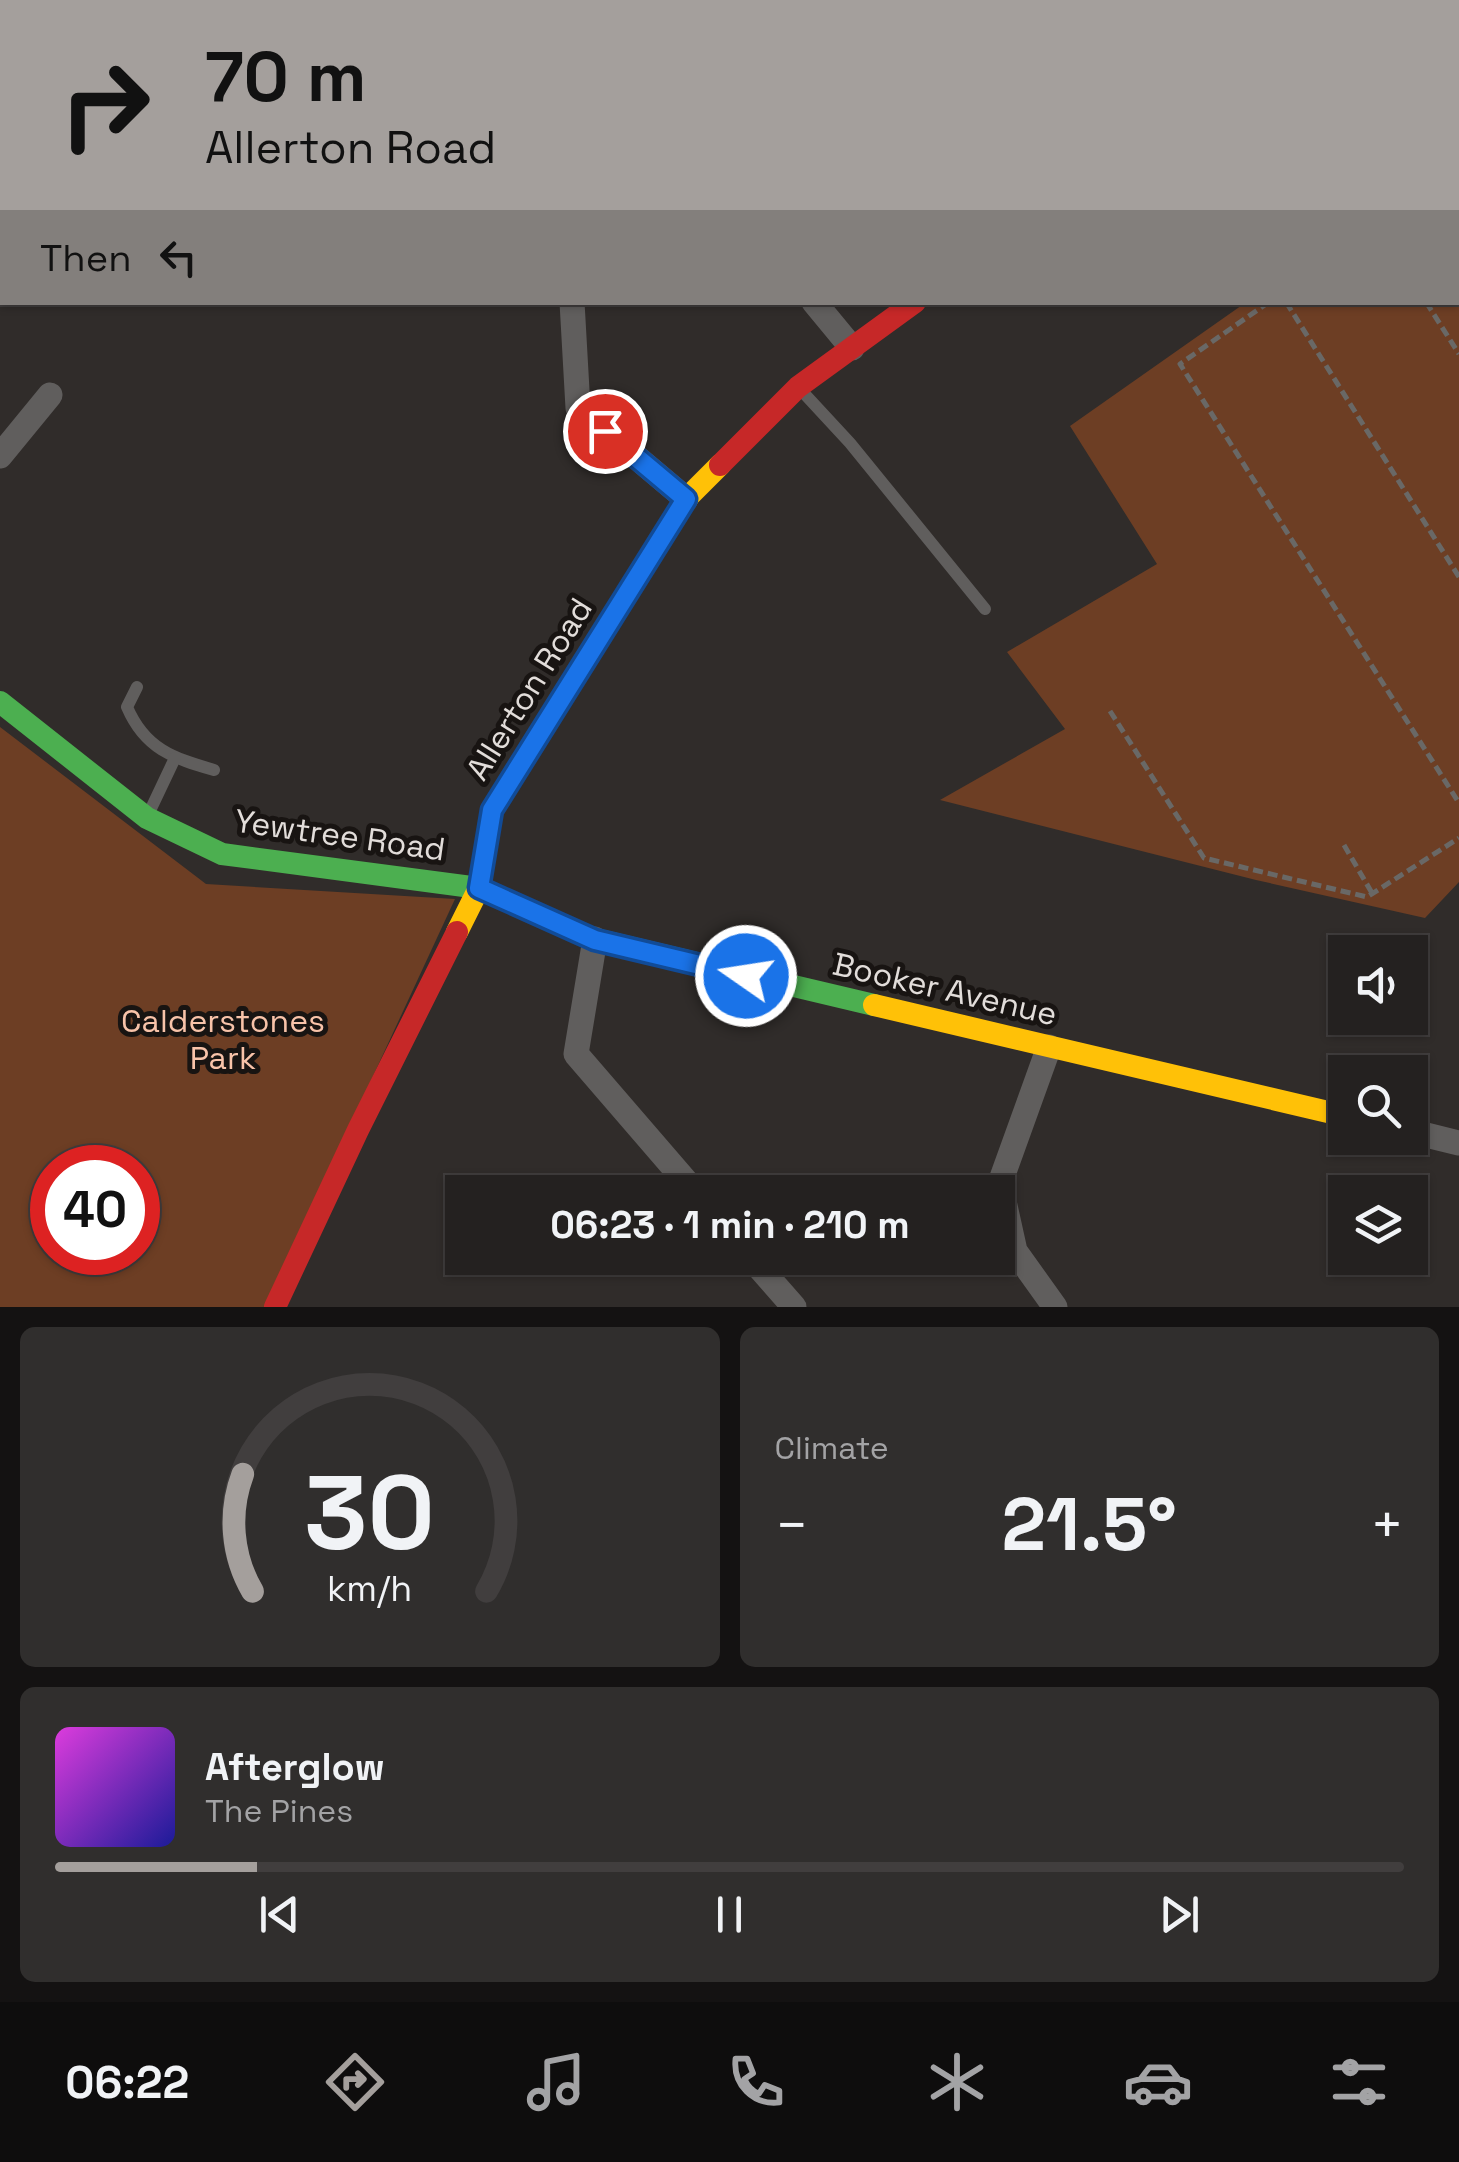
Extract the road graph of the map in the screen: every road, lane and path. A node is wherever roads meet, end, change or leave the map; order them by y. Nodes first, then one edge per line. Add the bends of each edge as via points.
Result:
1 (572, 305) edge
2 (816, 305) edge
3 (911, 305) edge
4 (1265, 305) edge
5 (1288, 305) edge
6 (1428, 305) edge
7 (852, 348) junction
8 (1459, 354) edge
9 (798, 387) junction
10 (50, 396) dead end
11 (0, 456) edge
12 (686, 499) junction
13 (1459, 577) edge
14 (984, 610) dead end
15 (137, 687) dead end
16 (0, 702) edge
17 (1110, 711) dead end
18 (175, 758) junction
19 (214, 770) dead end
20 (1459, 803) edge
21 (146, 818) junction
22 (1459, 838) edge
23 (1344, 845) dead end
24 (479, 888) junction
25 (1372, 893) junction
26 (595, 940) junction
27 (1049, 1048) junction
28 (1328, 1112) edge
29 (1428, 1136) edge
30 (1459, 1143) edge
31 (680, 1175) edge
32 (766, 1275) edge
33 (275, 1307) edge
34 (794, 1307) edge
35 (1055, 1307) edge

1 - 12 street via 578,408
2 - 7 street
3 - 7 street, Allerton Road
4 - 20 path via 1180,364
5 - 13 path
6 - 8 path
7 - 9 street, Allerton Road
9 - 12 street, Allerton Road
9 - 14 lane
10 - 11 street
12 - 24 street, Allerton Road via 492,810
15 - 18 lane via 127,708 132,720 144,738
16 - 21 street, Yewtree Road
17 - 25 path via 1204,858 1366,897
18 - 19 lane
18 - 21 lane
21 - 24 street, Yewtree Road via 222,854
22 - 25 path
23 - 25 path
24 - 26 street, Booker Avenue
24 - 33 street, Allerton Road
26 - 27 street, Booker Avenue
26 - 31 street via 576,1054
27 - 28 street, Booker Avenue
27 - 35 street via 1000,1183 1015,1251
29 - 30 street
32 - 34 street

